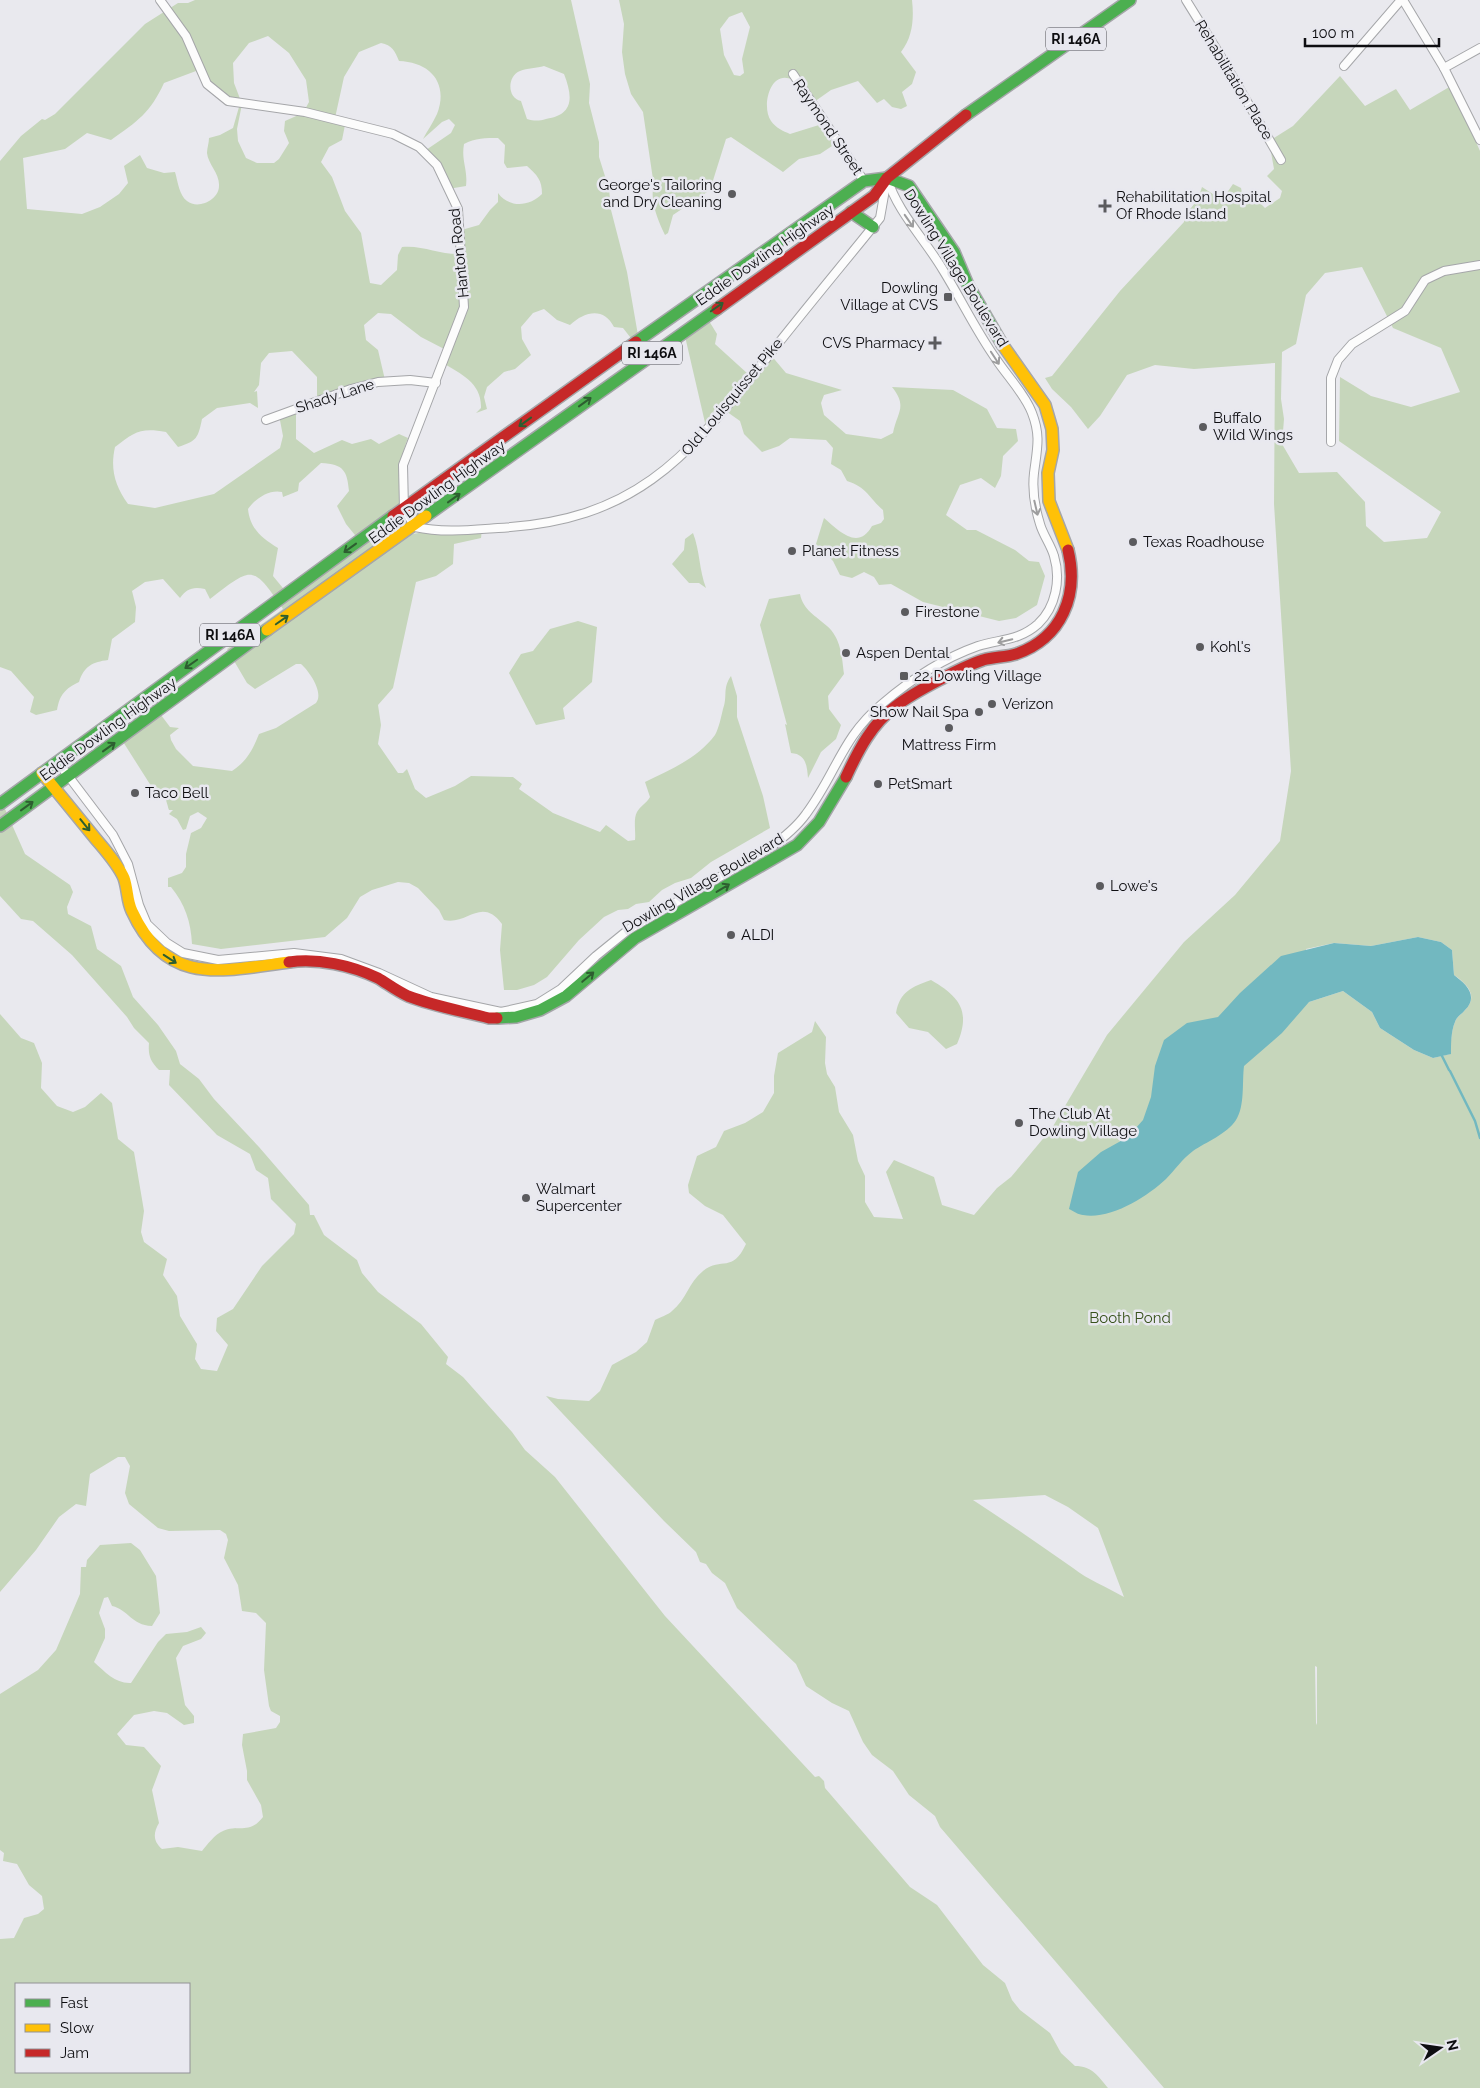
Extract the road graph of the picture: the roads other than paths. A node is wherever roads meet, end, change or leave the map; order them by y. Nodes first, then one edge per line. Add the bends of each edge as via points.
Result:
1 (160, 0) edge
2 (1130, 0) edge
3 (1186, 0) edge
4 (1402, 0) edge
5 (1480, 48) edge
6 (1344, 66) dead end
7 (1444, 68) junction
8 (793, 74) dead end
9 (1480, 140) edge
10 (1281, 160) dead end
11 (887, 178) junction
12 (864, 181) junction
13 (852, 212) junction
14 (873, 227) junction
15 (1480, 265) edge
16 (436, 383) junction
17 (266, 420) dead end
18 (1331, 442) dead end
19 (404, 509) junction
20 (415, 526) junction
21 (57, 761) junction
22 (42, 773) junction
23 (70, 776) junction
24 (54, 787) junction
25 (0, 804) edge
26 (0, 826) edge
27 (119, 847) junction
28 (109, 855) junction

1 - 16 street, Hanton Road via 186,36 206,84 228,101 305,112 393,134 419,147 437,165 458,209 464,307
2 - 11 main road, Eddie Dowling Highway / RI 146A via 961,119
3 - 10 street, Rehabilitation Place
4 - 6 street
4 - 7 street
5 - 7 street
7 - 9 street
8 - 12 street, Raymond Street
11 - 12 main road, Eddie Dowling Highway / RI 146A
11 - 13 main road, Eddie Dowling Highway / RI 146A via 874,196
11 - 14 street, Old Louisquisset Pike via 880,218
11 -> 27 street, Dowling Village Boulevard via 894,200 942,268 994,358 1031,411 1038,438 1034,498 1040,526 1054,555 1058,574 1050,608 1038,624 1011,640 979,646 949,658 890,697 864,719 844,746 806,815 785,836 736,869 628,930 561,990 537,1004 502,1012 431,997 341,959 294,953 218,960 183,953 147,924 128,864
28 -> 11 main road, Dowling Village Boulevard via 124,878 131,909 141,929 161,953 174,962 218,971 296,961 325,962 377,978 406,995 428,1003 489,1018 516,1017 540,1010 566,996 635,938 797,845 823,815 873,729 896,706 958,671 983,660 1016,654 1039,643 1055,628 1068,606 1072,579 1069,552 1049,501 1052,428 1045,405 1006,352 968,285 954,252 908,186
12 -> 19 main road, Eddie Dowling Highway / RI 146A via 736,269
13 - 14 main road
20 -> 13 main road, Eddie Dowling Highway / RI 146A
14 - 20 street, Old Louisquisset Pike via 706,432 669,468 643,487 609,505 566,520 517,527 433,531
15 - 18 street via 1444,271 1425,280 1405,311 1352,344 1338,360 1331,378
16 - 17 street, Shady Lane via 410,380 378,382
16 - 19 street, Hanton Road via 404,465
19 - 20 street
19 -> 21 main road, Eddie Dowling Highway / RI 146A
23 -> 20 main road, Eddie Dowling Highway / RI 146A
21 - 22 main road, Eddie Dowling Highway / RI 146A
21 - 23 street, Dowling Village Boulevard
22 - 24 main road, Dowling Village Boulevard
22 - 25 main road, Eddie Dowling Highway / RI 146A
23 - 24 main road, Eddie Dowling Highway / RI 146A
23 - 27 street, Dowling Village Boulevard
26 -> 24 main road, Eddie Dowling Highway / RI 146A
24 -> 28 main road, Dowling Village Boulevard
27 - 28 street

